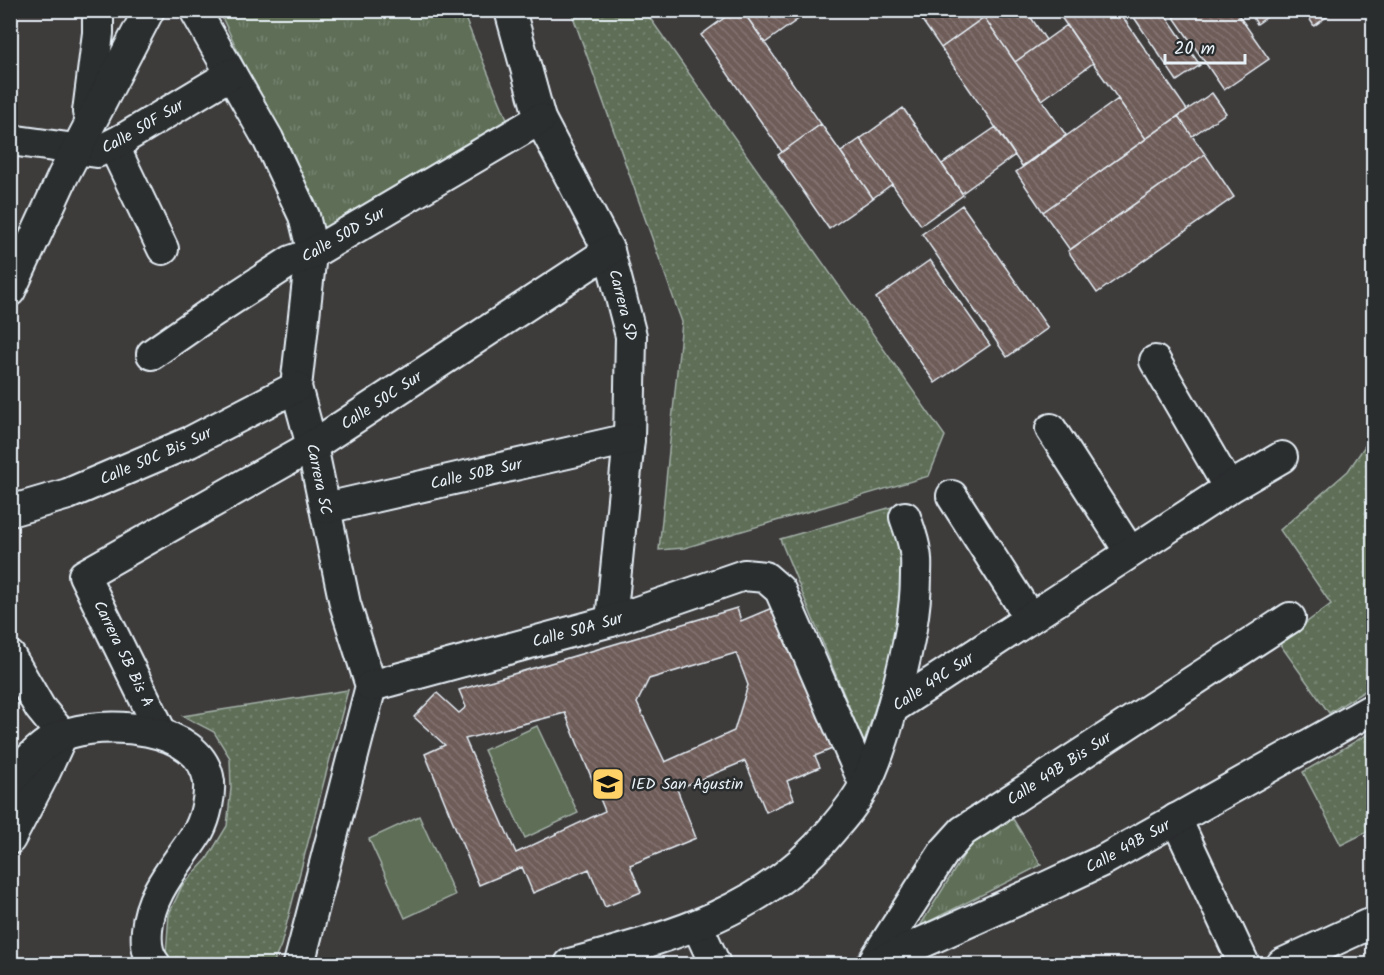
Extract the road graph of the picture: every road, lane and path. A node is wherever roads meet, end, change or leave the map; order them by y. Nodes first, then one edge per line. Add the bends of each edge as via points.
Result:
1 (98, 10) edge
2 (149, 10) edge
3 (195, 10) edge
4 (510, 10) edge
5 (231, 74) junction
6 (540, 119) junction
7 (123, 139) junction
8 (10, 140) edge
9 (77, 149) junction
10 (163, 249) dead end
11 (609, 251) junction
12 (311, 254) junction
13 (10, 291) edge
14 (152, 354) dead end
15 (1155, 361) dead end
16 (296, 387) junction
17 (1051, 429) dead end
18 (629, 439) junction
19 (312, 446) junction
20 (1282, 457) dead end
21 (1230, 488) junction
22 (952, 496) dead end
23 (326, 508) junction
24 (10, 511) edge
25 (905, 517) dead end
26 (1130, 552) junction
27 (84, 574) joint
28 (1030, 618) junction
29 (1290, 618) dead end
30 (611, 621) junction
31 (10, 656) edge
32 (371, 686) junction
33 (893, 708) junction
34 (1365, 713) edge
35 (162, 734) junction
36 (62, 735) junction
37 (10, 781) edge
38 (865, 785) junction
39 (1176, 819) junction
40 (10, 839) edge
41 (697, 925) junction
42 (1367, 926) dead end
43 (155, 964) edge
44 (299, 964) edge
45 (570, 964) edge
46 (715, 964) edge
47 (873, 964) edge
48 (1244, 964) edge
49 (1282, 964) edge

1 - 9 street via 90,105
2 - 9 street
3 - 5 street, Carrera 5C
4 - 6 street, Carrera 5D
5 - 7 street, Calle 50F Sur
5 - 12 street, Carrera 5C via 268,139 304,216
6 - 11 street, Carrera 5D
6 - 12 street, Calle 50D Sur
7 - 9 street, Calle 50F Sur via 97,152
7 - 10 street via 117,153
8 - 9 street, Calle 50F Sur
9 - 13 street
11 - 18 street, Carrera 5D via 631,336
11 - 19 street, Calle 50C Sur
12 - 14 street, Calle 50D Sur via 291,261
12 - 16 street, Carrera 5C
15 - 21 street
16 - 19 street, Carrera 5C
16 - 24 street, Calle 50C Bis Sur via 190,442 68,494
17 - 26 street
18 - 23 street, Calle 50B Sur
18 - 30 street, Carrera 5D
19 - 23 street, Carrera 5C
19 - 27 street, Calle 50C Sur
20 - 21 street, Calle 49C Sur
21 - 26 street, Calle 49C Sur
22 - 28 street
23 - 32 street, Carrera 5C via 345,604
25 - 33 street via 916,553 916,595
26 - 28 street, Calle 49C Sur
27 - 35 street, Carrera 5B Bis A
28 - 33 street, Calle 49C Sur
29 - 47 street, Calle 49B Bis Sur via 963,831 944,852
30 - 32 street, Calle 50A Sur
30 - 38 street, Calle 50A Sur via 744,575 765,577 780,590
31 - 36 street via 40,708
32 - 44 street
33 - 38 street, Calle 49C Sur
34 - 39 street, Calle 49B Sur
35 - 36 street, Carrera 5B Bis A via 95,728
35 - 43 street, Carrera 5B Bis A via 195,752 209,782 200,829 152,903 146,941
36 - 37 street via 33,756
36 - 40 street
38 - 41 street, Calle 49C Sur via 800,866 760,895
39 - 47 street, Calle 49B Sur via 1102,861
39 - 48 street
41 - 45 street, Calle 49C Sur
41 - 46 street
42 - 49 street

